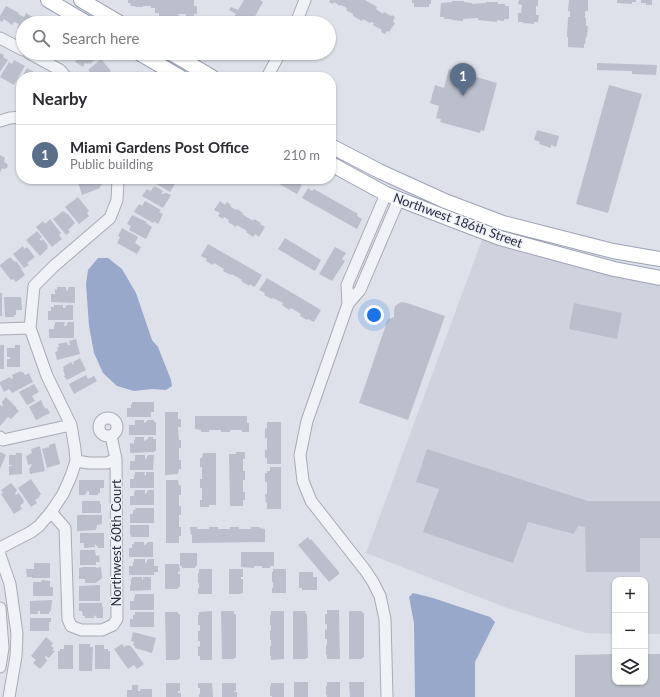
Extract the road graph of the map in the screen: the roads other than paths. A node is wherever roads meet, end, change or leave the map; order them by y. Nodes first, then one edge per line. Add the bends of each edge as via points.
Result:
1 (48, 0) edge
2 (81, 0) edge
3 (305, 0) edge
4 (75, 16) edge
5 (108, 16) edge
6 (299, 16) edge
7 (0, 38) edge
8 (16, 46) edge
9 (42, 60) edge
10 (151, 60) edge
11 (183, 60) edge
12 (276, 60) edge
13 (62, 72) edge
14 (171, 72) edge
15 (203, 72) edge
16 (270, 72) edge
17 (16, 117) edge
18 (0, 121) edge
19 (336, 149) edge
20 (336, 167) edge
21 (406, 183) junction
22 (118, 184) edge
23 (372, 186) junction
24 (424, 191) junction
25 (393, 196) junction
26 (562, 255) junction
27 (659, 259) edge
28 (660, 278) edge
29 (30, 328) junction
30 (0, 329) edge
31 (70, 425) junction
32 (111, 436) dead end
33 (2, 438) edge
34 (116, 459) junction
35 (76, 461) junction
36 (51, 512) junction
37 (0, 548) edge
38 (0, 555) edge
39 (0, 608) edge
40 (1, 648) edge
41 (16, 656) junction
42 (0, 663) edge
43 (0, 667) edge
44 (9, 697) edge
45 (387, 697) edge

1 - 4 main road
2 - 5 main road
3 - 6 street
7 - 8 street
9 - 13 street
10 - 14 main road
11 - 15 main road
12 - 16 street
17 - 18 street
19 - 21 main road, Northwest 186th Street
20 - 23 main road, Northwest 186th Street
21 - 23 main road via 398,186
21 - 24 main road, Northwest 186th Street
22 - 29 street via 117,200 110,218 34,286
23 - 25 main road, Northwest 186th Street
24 - 25 main road
24 - 27 main road, Northwest 186th Street via 503,222 613,251
25 - 26 main road, Northwest 186th Street via 500,238
25 - 45 street via 347,285 348,304 307,421 300,455 303,481 311,501 365,570 380,596 385,619
26 - 27 main road via 566,247 570,247 647,264
26 - 28 main road, Northwest 186th Street
29 - 30 street
29 - 31 street via 47,376
31 - 33 street
31 - 35 street
32 - 34 street, Northwest 60th Court
34 - 35 street, Northwest 60th Court via 107,463
34 - 36 street, Northwest 60th Court via 117,619 113,626 102,630 81,630 71,626 68,619 65,528
35 - 36 street via 63,494
36 - 37 street via 39,526
38 - 41 street via 10,584 17,634
39 - 40 street
40 - 41 street
40 - 42 street
41 - 42 street
41 - 44 street
42 - 43 street

